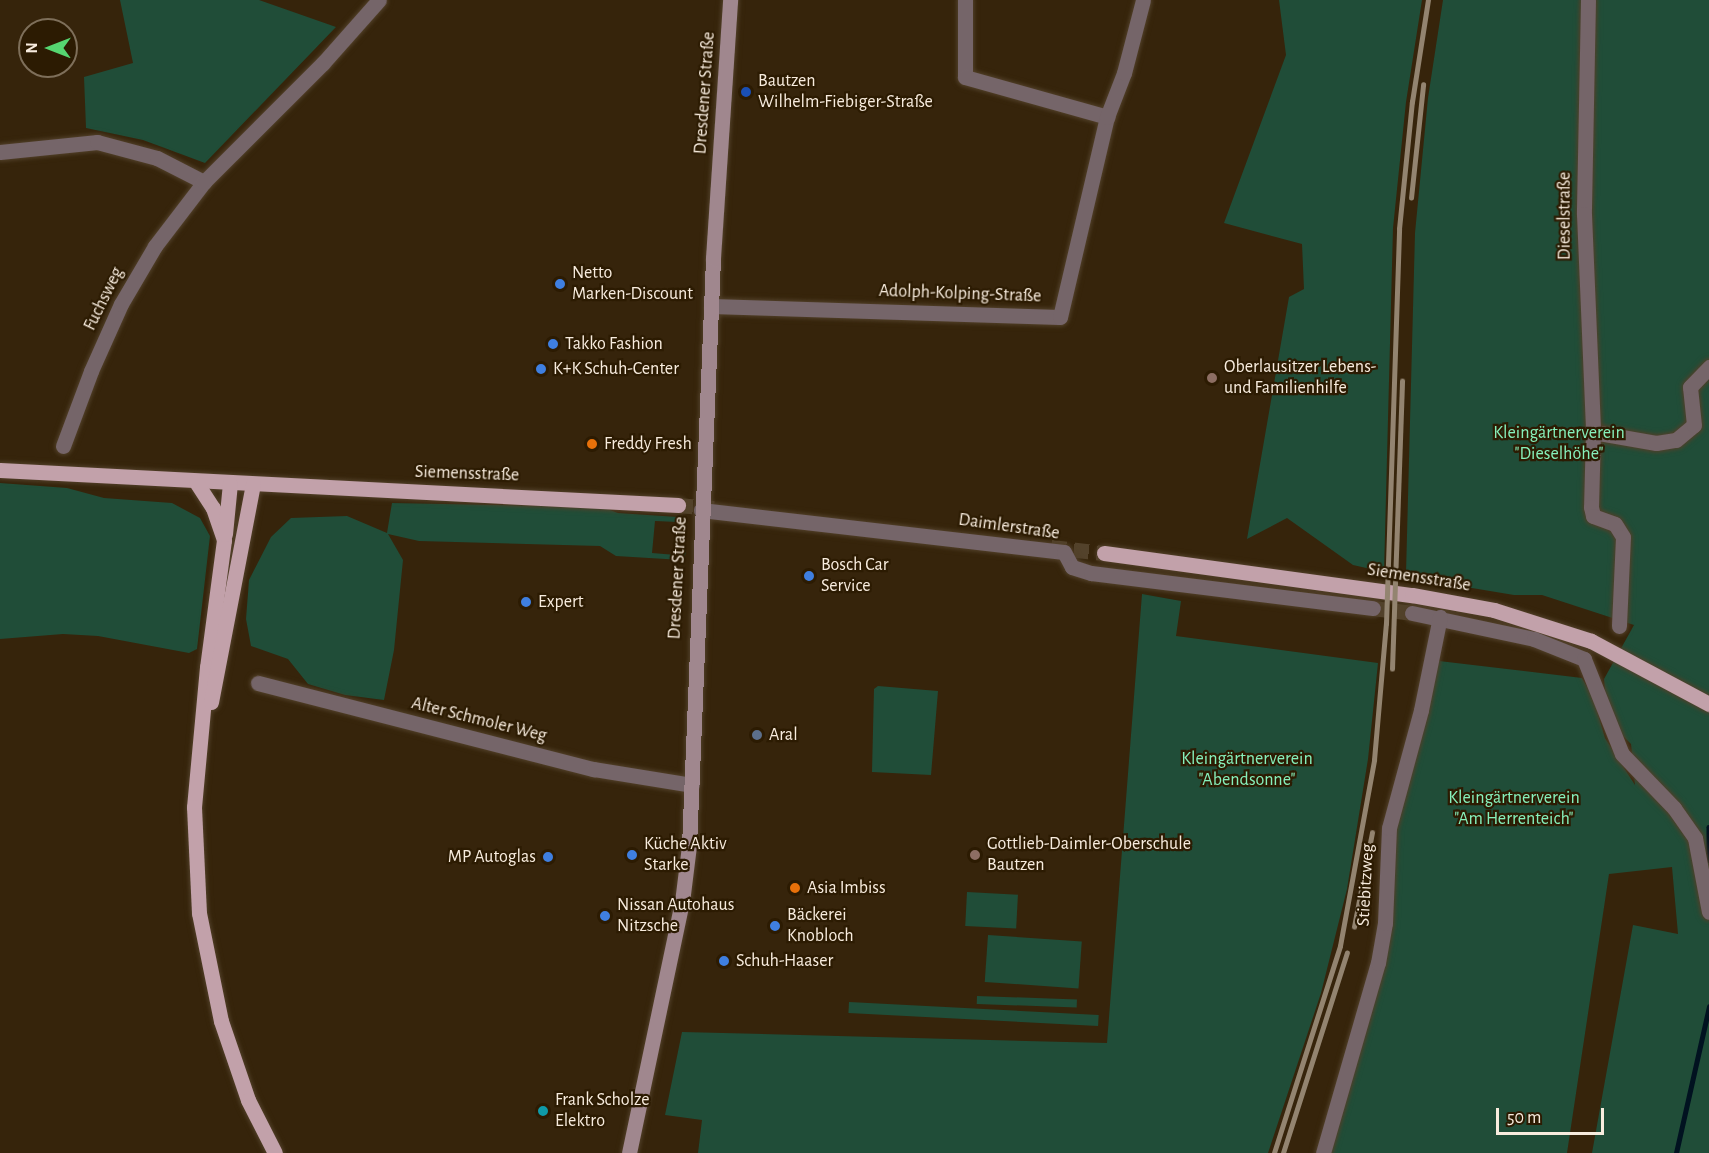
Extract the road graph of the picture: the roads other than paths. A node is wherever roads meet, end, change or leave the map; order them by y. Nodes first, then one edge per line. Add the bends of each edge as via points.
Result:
1 (379, 0) edge
2 (730, 0) edge
3 (965, 0) edge
4 (1143, 0) edge
5 (1588, 0) edge
6 (1107, 117) junction
7 (0, 152) edge
8 (204, 182) junction
9 (711, 306) junction
10 (1709, 367) edge
11 (1593, 432) junction
12 (63, 446) dead end
13 (0, 470) edge
14 (196, 482) junction
15 (230, 483) junction
16 (253, 484) junction
17 (678, 505) tunnel mouth
18 (701, 510) junction
19 (224, 540) junction
20 (1104, 553) tunnel mouth
21 (1373, 608) tunnel mouth
22 (1412, 613) tunnel mouth
23 (1440, 617) junction
24 (1619, 626) dead end
25 (258, 683) dead end
26 (1709, 704) edge
27 (201, 737) junction
28 (692, 785) junction
29 (1709, 912) edge
30 (275, 1153) edge
31 (629, 1153) edge
32 (1323, 1153) edge

1 - 8 street, Fuchsweg via 323,63
2 - 9 main road, Dresdener Straße
3 - 6 street via 965,77
4 - 6 street, Adolph-Kolping-Straße
5 - 11 street, Dieselstraße via 1584,243
6 - 9 street, Adolph-Kolping-Straße via 1060,317
7 - 8 street via 97,142 157,158
8 - 12 street, Fuchsweg via 155,246 121,304
9 - 18 main road, Dresdener Straße
10 - 11 street via 1690,387 1694,424 1676,440 1656,443
11 - 24 street, Dieselstraße via 1593,516 1615,524 1623,537
13 - 14 main road, Siemensstraße
14 - 15 main road, Siemensstraße
14 - 19 main road via 213,508
15 - 16 main road, Siemensstraße
15 - 19 main road
16 - 17 main road, Siemensstraße
16 - 27 main road via 220,671
18 - 21 street, Daimlerstraße via 1064,552 1072,567 1091,573
18 - 28 main road, Dresdener Straße
19 - 27 main road
20 - 26 main road, Siemensstraße via 1494,610 1591,641
22 - 23 street
23 - 29 street via 1534,639 1584,659 1622,754 1674,808 1695,838
23 - 32 street, Stiebitzweg via 1421,710 1389,828 1385,923 1378,963
25 - 28 street, Alter Schmoler Weg via 594,769
27 - 30 main road via 194,856 203,947 221,1021 248,1100
28 - 31 main road, Dresdener Straße via 682,902

